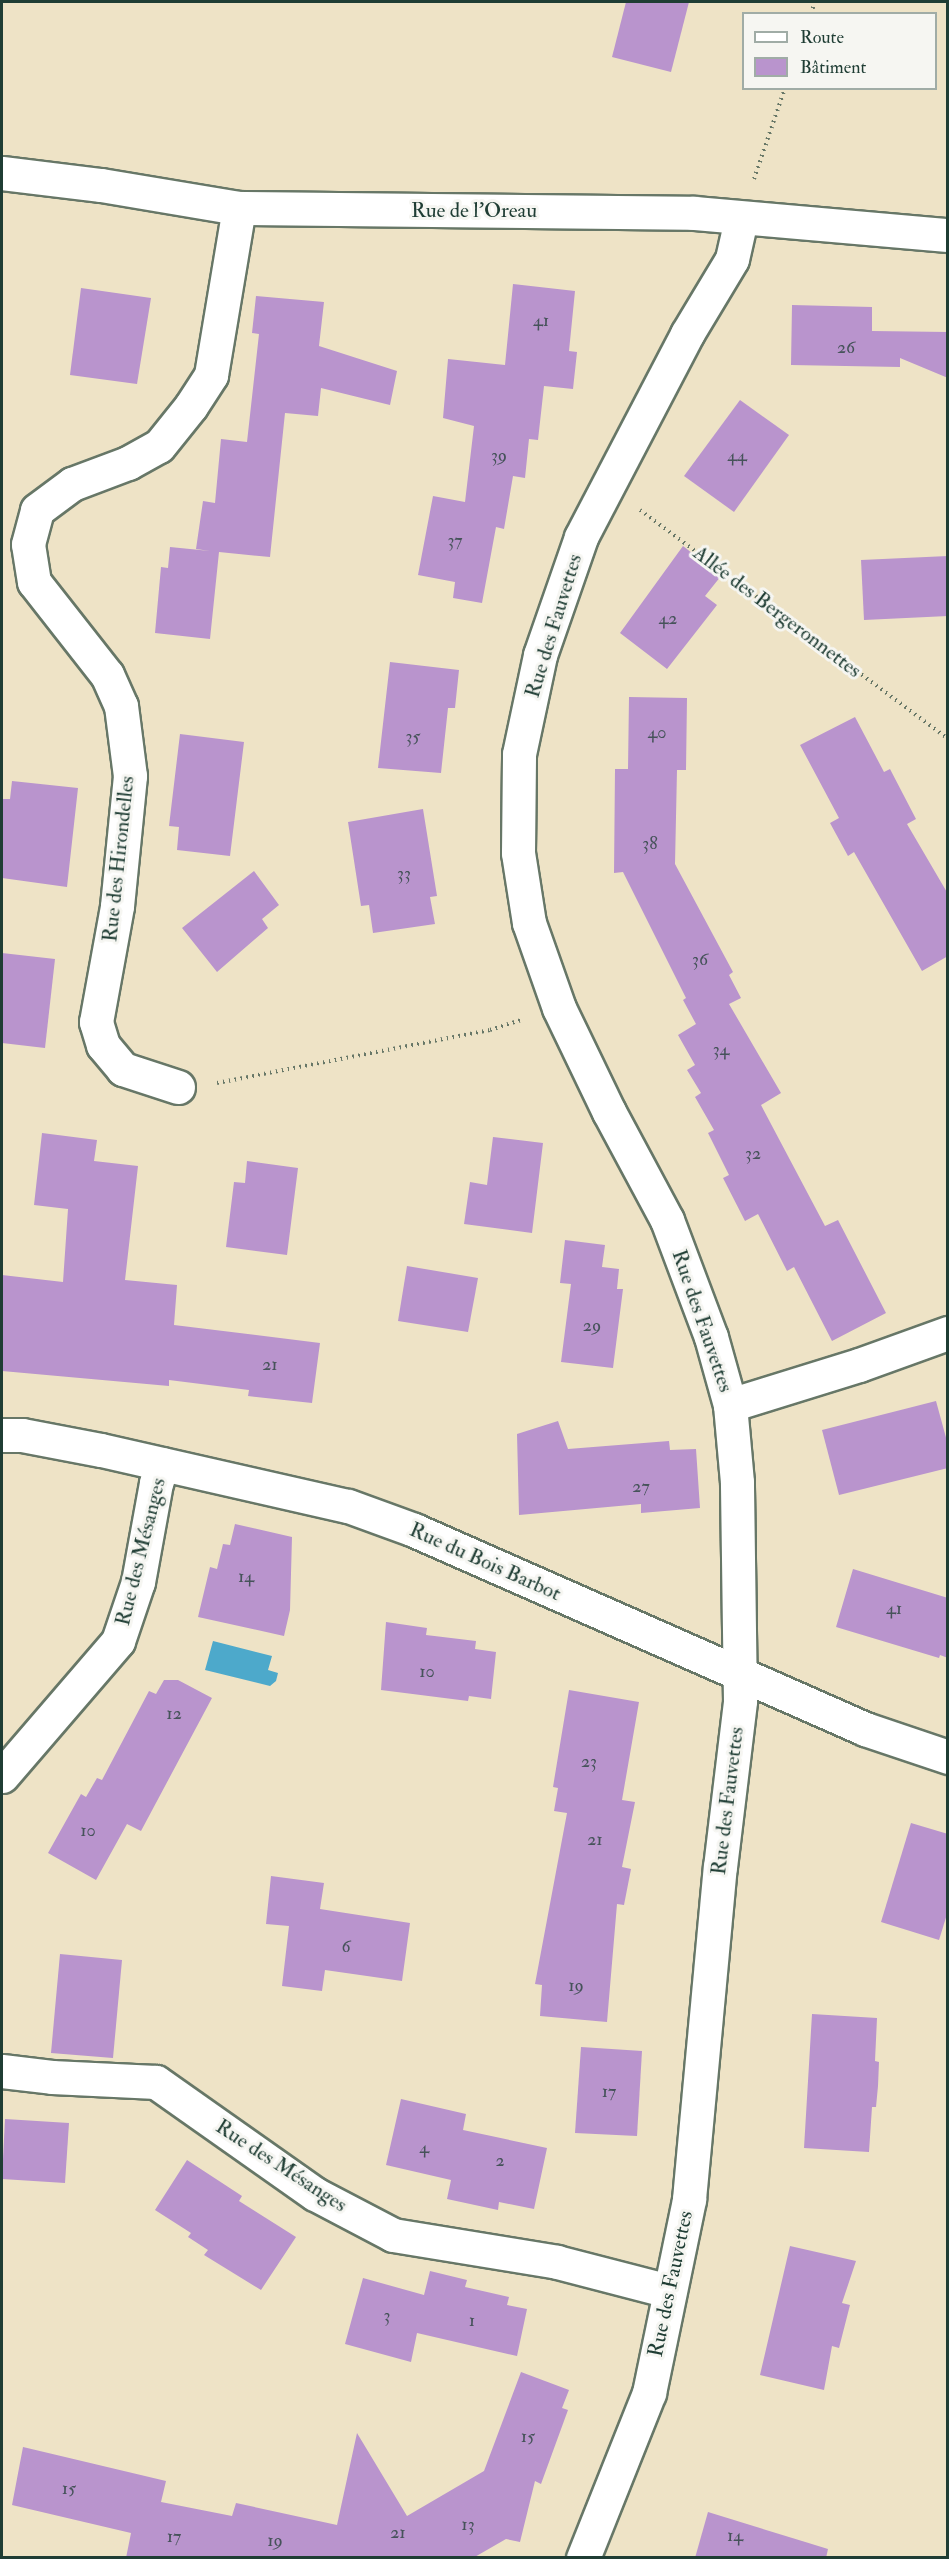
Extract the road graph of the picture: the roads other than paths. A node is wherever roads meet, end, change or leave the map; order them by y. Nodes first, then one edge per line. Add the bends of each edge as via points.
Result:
1 (2, 173) edge
2 (239, 208) junction
3 (741, 219) junction
4 (948, 235) edge
5 (178, 1087) road end
6 (948, 1333) edge
7 (730, 1405) junction
8 (2, 1435) edge
9 (163, 1464) junction
10 (741, 1673) junction
11 (948, 1757) edge
12 (2, 1776) edge
13 (2, 2072) edge
14 (669, 2291) junction
15 (583, 2558) edge

1 - 2 street, Rue de l'Oreau
2 - 3 street, Rue de l'Oreau via 694,213
2 - 5 street, Rue des Hirondelles via 211,375 159,446 72,484 37,510 28,544 34,582 107,675 121,706 129,776 117,906 96,1023 103,1045 123,1069
3 - 4 street, Rue de l'Oreau
3 - 7 street, Rue des Fauvettes via 732,259 687,334 581,537 540,655 519,754 518,853 529,923 559,1008 667,1220 711,1337
6 - 7 street
7 - 10 street, Rue des Fauvettes via 738,1482
8 - 9 street, Rue du Bois Barbot via 22,1435
9 - 10 street, Rue du Bois Barbot via 359,1510 414,1530
9 - 12 street, Rue des Mésanges via 138,1582 118,1641
10 - 11 street, Rue du Bois Barbot via 865,1729
10 - 14 street, Rue des Fauvettes via 689,2199
13 - 14 street, Rue des Mésanges via 156,2082 315,2194 393,2235 557,2262
14 - 15 street, Rue des Fauvettes via 649,2392

